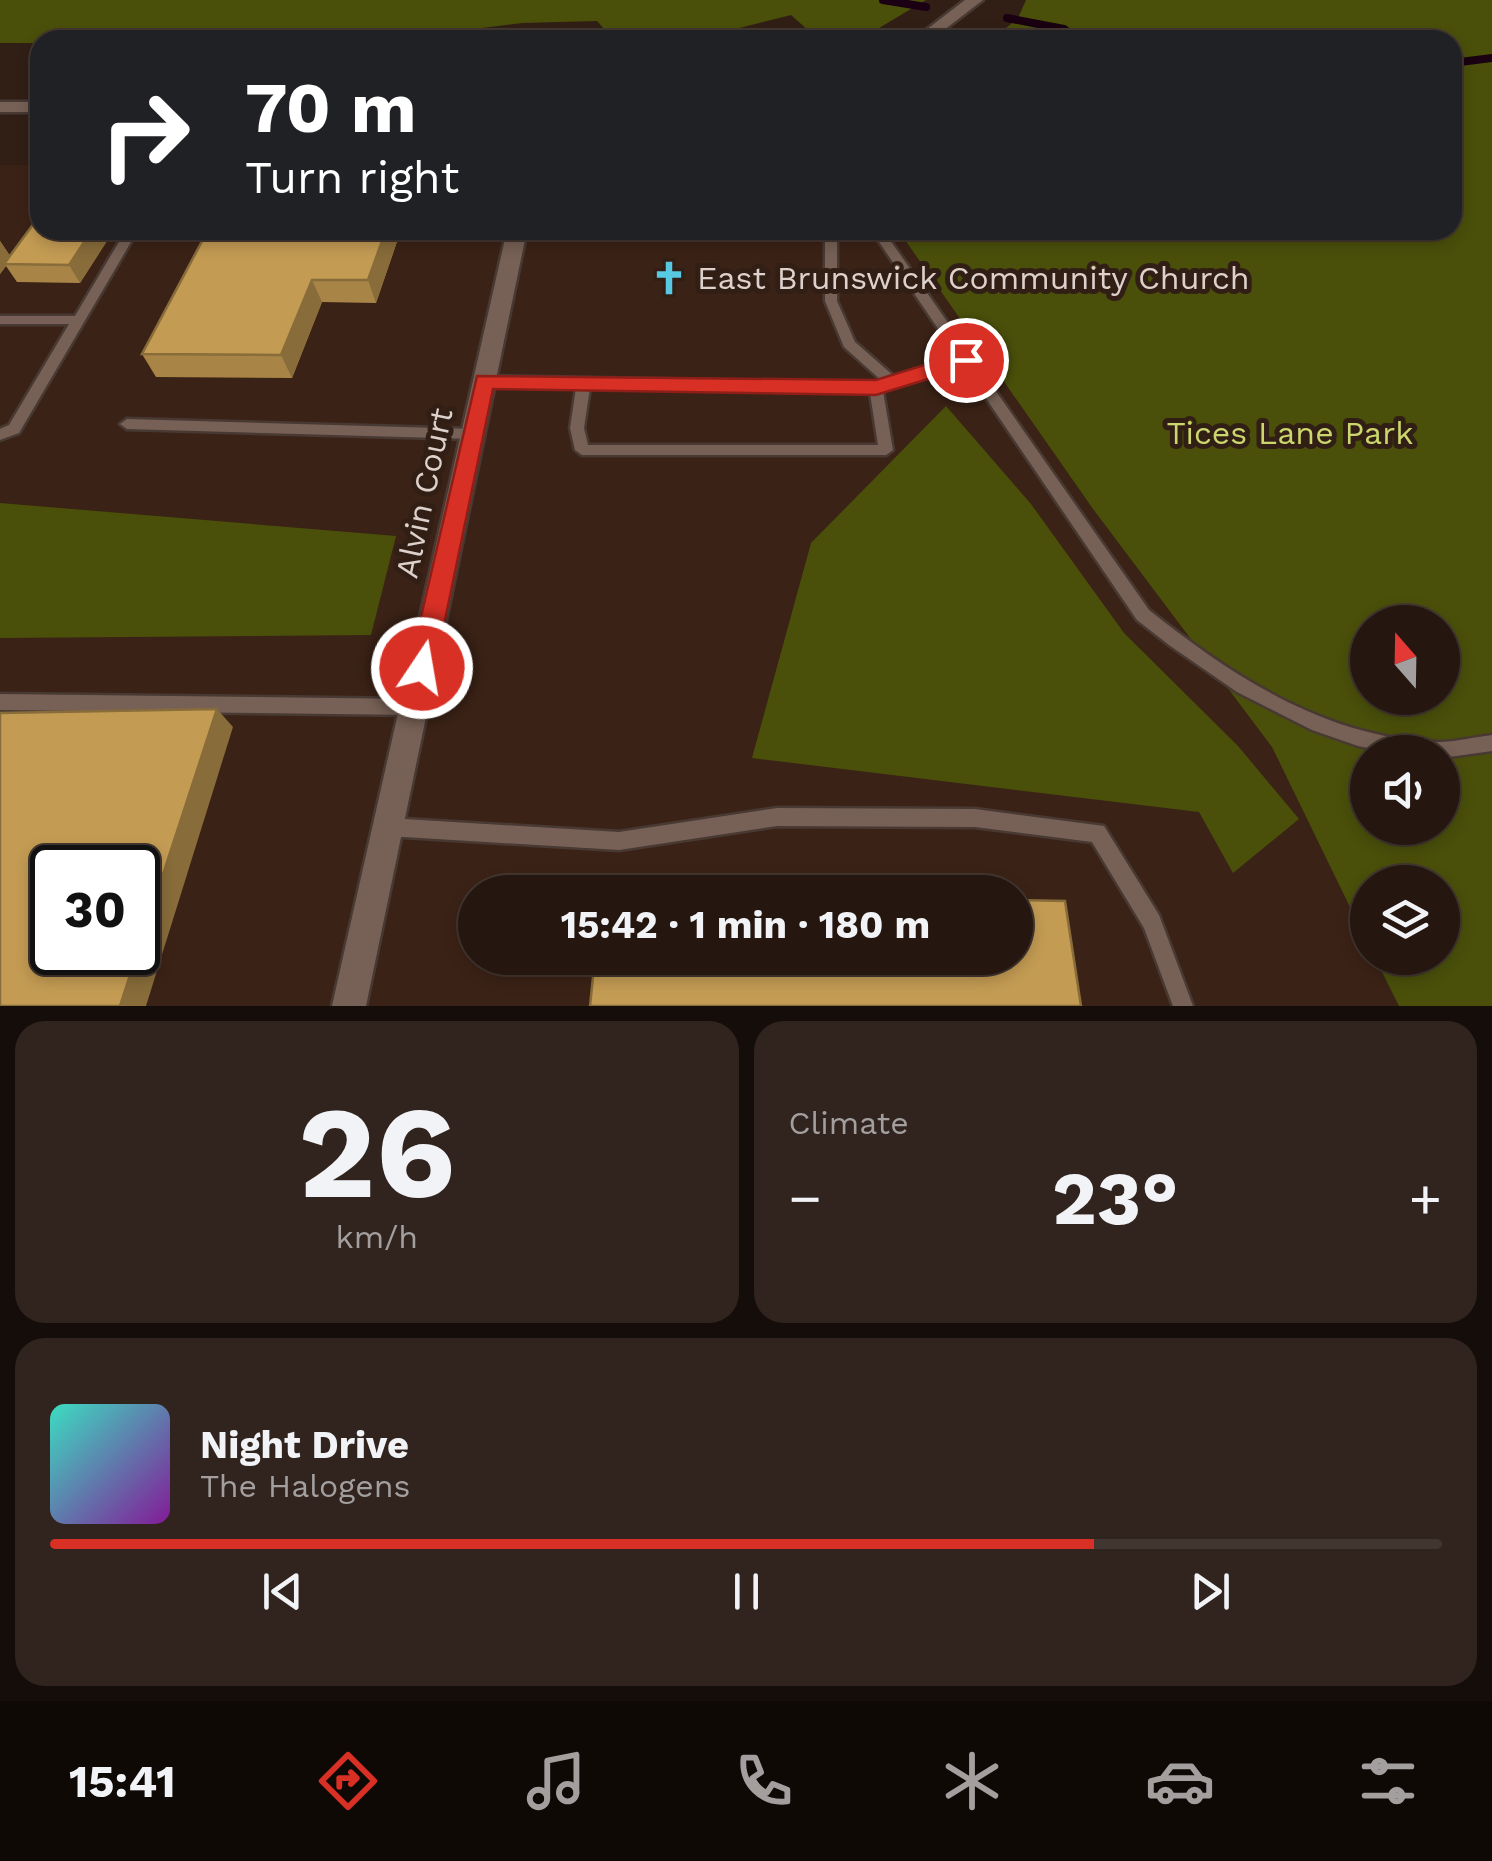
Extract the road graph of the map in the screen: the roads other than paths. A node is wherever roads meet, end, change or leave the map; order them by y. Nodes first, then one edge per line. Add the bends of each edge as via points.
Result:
1 (975, 0) edge
2 (934, 30) edge
3 (0, 107) edge
4 (30, 108) edge
5 (126, 240) edge
6 (514, 240) edge
7 (831, 240) edge
8 (883, 240) edge
9 (0, 320) edge
10 (80, 320) junction
11 (966, 360) junction
12 (484, 381) junction
13 (584, 383) junction
14 (894, 383) junction
15 (876, 388) junction
16 (127, 424) dead end
17 (472, 434) junction
18 (0, 435) edge
19 (0, 702) edge
20 (414, 707) junction
21 (1492, 743) edge
22 (388, 827) junction
23 (349, 1006) edge
24 (1183, 1006) edge

1 - 2 street
3 - 4 street
5 - 10 lane
6 - 12 street, Alvin Court
7 - 14 lane via 831,301 848,344
8 - 11 lane
9 - 10 lane
10 - 18 lane via 14,428
11 - 14 lane
11 - 21 lane via 1143,615 1200,663 1270,705 1370,739 1440,750
12 - 13 lane
12 - 17 street, Alvin Court
13 - 15 lane
13 - 15 lane via 577,428 582,450 886,450
14 - 15 lane
16 - 17 lane
17 - 20 street, Alvin Court
19 - 20 lane
20 - 22 street, Alvin Court
22 - 23 street, Alvin Court
22 - 24 lane via 618,841 776,817 975,818 1097,833 1152,922

